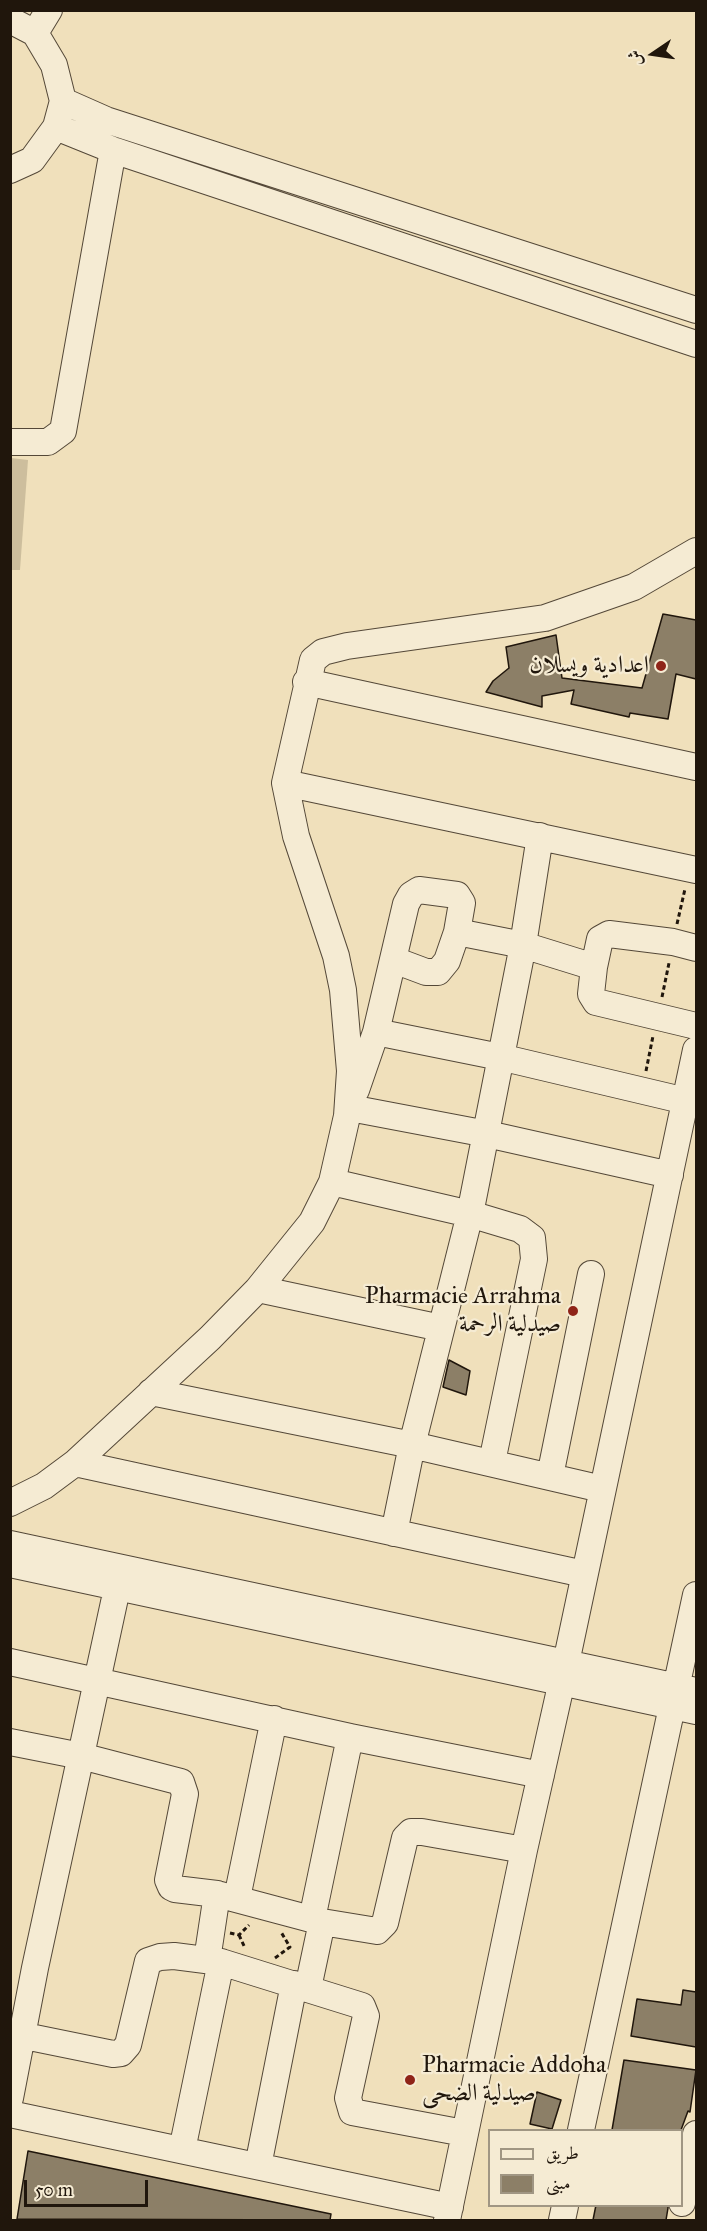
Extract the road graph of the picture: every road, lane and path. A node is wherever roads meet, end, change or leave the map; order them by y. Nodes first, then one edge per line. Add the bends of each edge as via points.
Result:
1 (49, 10) edge
2 (10, 20) edge
3 (35, 33) junction
4 (63, 101) junction
5 (56, 127) junction
6 (113, 150) junction
7 (10, 170) edge
8 (696, 310) edge
9 (696, 344) edge
10 (10, 442) edge
11 (696, 551) edge
12 (306, 682) junction
13 (696, 767) edge
14 (285, 783) junction
15 (540, 836) junction
16 (693, 869) edge
17 (457, 932) junction
18 (523, 945) junction
19 (685, 945) edge
20 (394, 960) junction
21 (594, 967) junction
22 (657, 1017) junction
23 (696, 1026) edge
24 (376, 1032) junction
25 (696, 1050) edge
26 (500, 1057) junction
27 (642, 1090) junction
28 (686, 1101) junction
29 (349, 1112) junction
30 (487, 1134) junction
31 (670, 1175) junction
32 (332, 1182) junction
33 (470, 1214) junction
34 (591, 1274) dead end
35 (258, 1289) junction
36 (441, 1328) junction
37 (151, 1392) junction
38 (412, 1444) junction
39 (492, 1462) junction
40 (75, 1463) junction
41 (550, 1476) junction
42 (603, 1489) junction
43 (10, 1503) edge
44 (394, 1533) junction
45 (10, 1544) edge
46 (10, 1564) edge
47 (584, 1574) junction
48 (119, 1577) junction
49 (696, 1595) edge
50 (10, 1662) edge
51 (564, 1672) junction
52 (97, 1680) junction
53 (686, 1699) edge
54 (274, 1719) junction
55 (350, 1737) junction
56 (10, 1742) edge
57 (81, 1756) junction
58 (541, 1775) junction
59 (524, 1850) junction
60 (227, 1896) junction
61 (267, 1907) junction
62 (317, 1920) junction
63 (211, 1928) junction
64 (214, 1961) junction
65 (256, 1973) junction
66 (301, 1986) junction
67 (17, 2034) edge
68 (10, 2098) edge
69 (10, 2114) edge
70 (581, 2129) edge
71 (464, 2133) junction
72 (696, 2134) edge
73 (182, 2150) junction
74 (258, 2166) junction
75 (683, 2195) edge
76 (448, 2214) edge

1 - 3 street
2 - 3 street
3 - 4 street via 54,65
4 - 5 street
4 - 8 street via 106,120
5 - 6 street
5 - 7 street via 32,160
6 - 9 street
6 - 10 street via 63,431 48,442
11 - 12 street via 634,587 545,618 332,649 313,660
12 - 13 street
12 - 14 street
14 - 15 street
14 - 29 street via 296,836 336,956 343,990 350,1071
15 - 16 street
15 - 18 street
16 - 19 path
17 - 18 street
17 - 20 street via 447,961 438,972 426,972
17 - 20 street via 462,903 457,894 419,890 406,904
18 - 21 street
18 - 26 street
19 - 21 street via 605,935 600,939
19 - 22 path
20 - 24 street
21 - 22 street via 591,993 596,1002
22 - 23 street
22 - 27 path
24 - 26 street
24 - 29 street
25 - 28 street
26 - 27 street
26 - 30 street
27 - 28 street
28 - 31 street
29 - 30 street
29 - 32 street
30 - 31 street
30 - 33 street
31 - 42 street
32 - 33 street
32 - 35 street via 312,1222
33 - 36 street
33 - 39 street via 526,1232 535,1250
34 - 41 street
35 - 36 street
35 - 37 street
36 - 38 street
37 - 38 street
37 - 40 street
38 - 39 street
38 - 44 street
39 - 41 street
40 - 43 street via 44,1486
40 - 44 street
41 - 42 street
42 - 47 street
44 - 47 street
45 - 48 street
46 - 48 street
47 - 51 street
48 - 51 street
48 - 52 street
49 - 53 street
50 - 52 street
51 - 53 street
51 - 58 street
52 - 54 street
52 - 57 street
53 - 70 street
54 - 55 street
54 - 60 street
55 - 58 street
55 - 62 street
56 - 57 street
57 - 60 street via 181,1782 185,1794 168,1884 175,1889
57 - 67 street
58 - 59 street
59 - 62 street via 411,1832 405,1838 382,1928 371,1931
59 - 71 street
60 - 61 street
60 - 63 street
61 - 62 street
61 - 63 path via 239,1935
61 - 65 path via 290,1947
62 - 66 street
63 - 64 street
64 - 65 street
64 - 67 street via 160,1957 148,1961 128,2045 121,2053
64 - 73 street
65 - 66 street
66 - 71 street via 356,2003 365,2011 348,2098 352,2112
66 - 74 street
67 - 68 street
69 - 73 street
71 - 76 street
72 - 75 street
73 - 74 street
74 - 76 street

